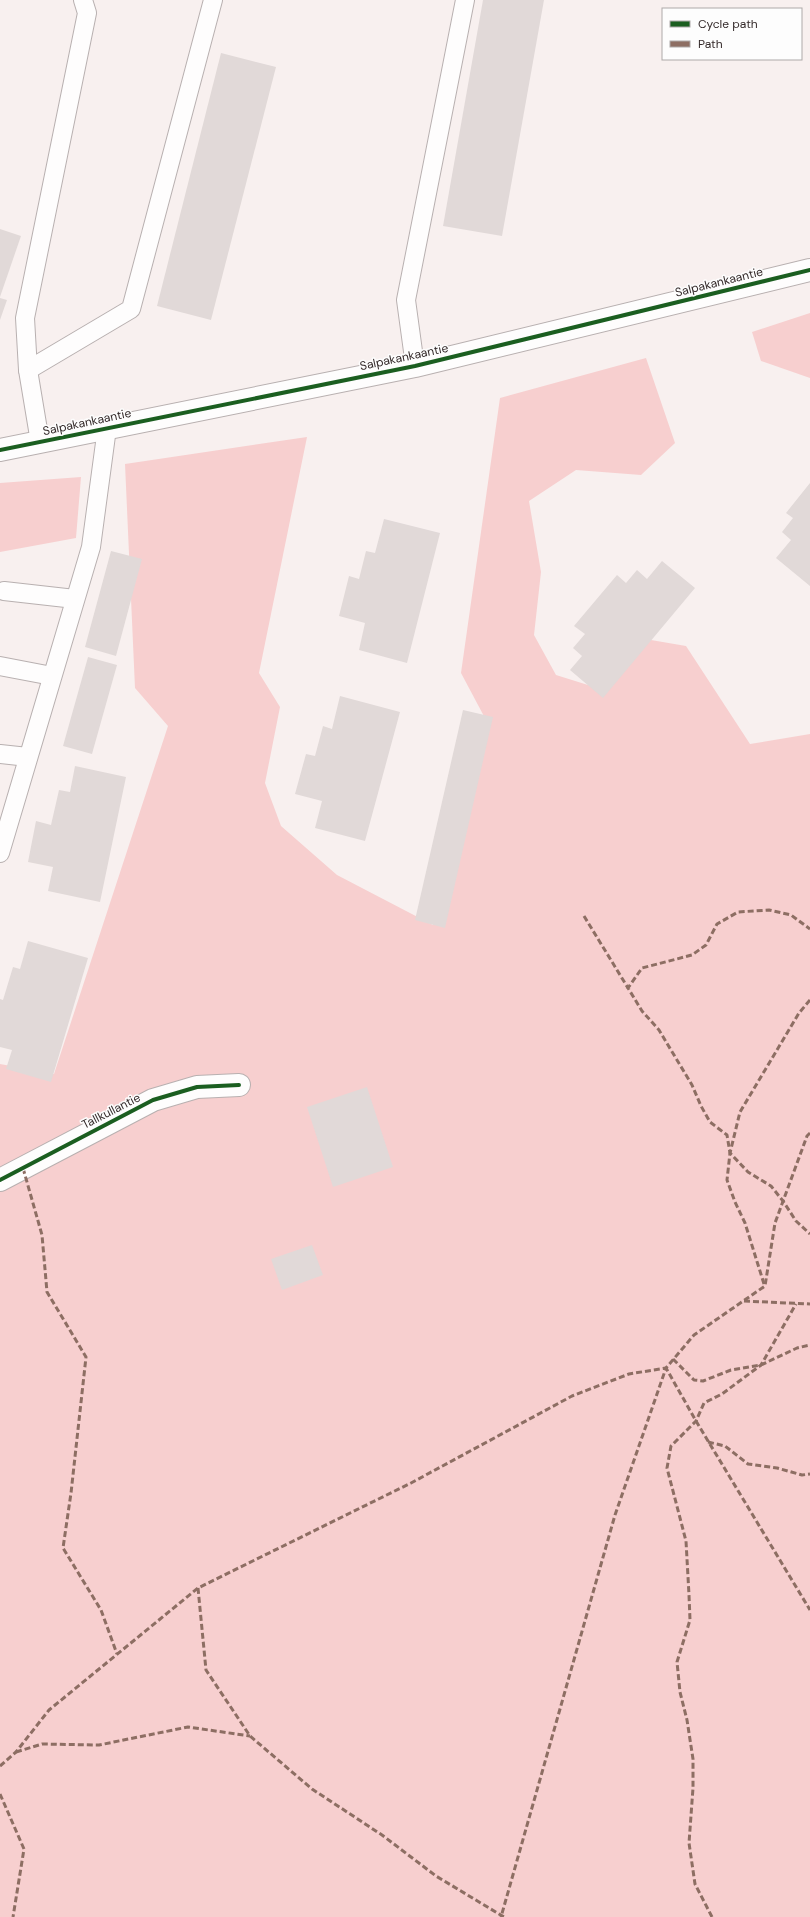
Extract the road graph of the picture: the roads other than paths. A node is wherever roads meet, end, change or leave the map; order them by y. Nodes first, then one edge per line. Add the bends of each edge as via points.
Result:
1 (83, 0) edge
2 (213, 0) edge
3 (466, 0) edge
4 (810, 270) edge
5 (415, 366) junction
6 (28, 370) junction
7 (107, 428) junction
8 (40, 442) junction
9 (0, 450) edge
10 (4, 591) dead end
11 (75, 599) junction
12 (0, 666) edge
13 (52, 676) junction
14 (0, 754) edge
15 (28, 757) junction
16 (0, 853) edge
17 (239, 1085) dead end
18 (0, 1180) edge

1 - 6 lane via 87,14 25,318
2 - 6 lane via 131,309
3 - 5 lane via 406,300
4 - 5 street, Salpakankaantie
5 - 7 street, Salpakankaantie
6 - 8 lane
7 - 8 street, Salpakankaantie
7 - 11 lane via 91,547
8 - 9 street, Salpakankaantie
10 - 11 lane
11 - 13 lane
12 - 13 lane
13 - 15 lane
14 - 15 lane
15 - 16 lane
17 - 18 street, Tallkullantie via 197,1087 153,1100

